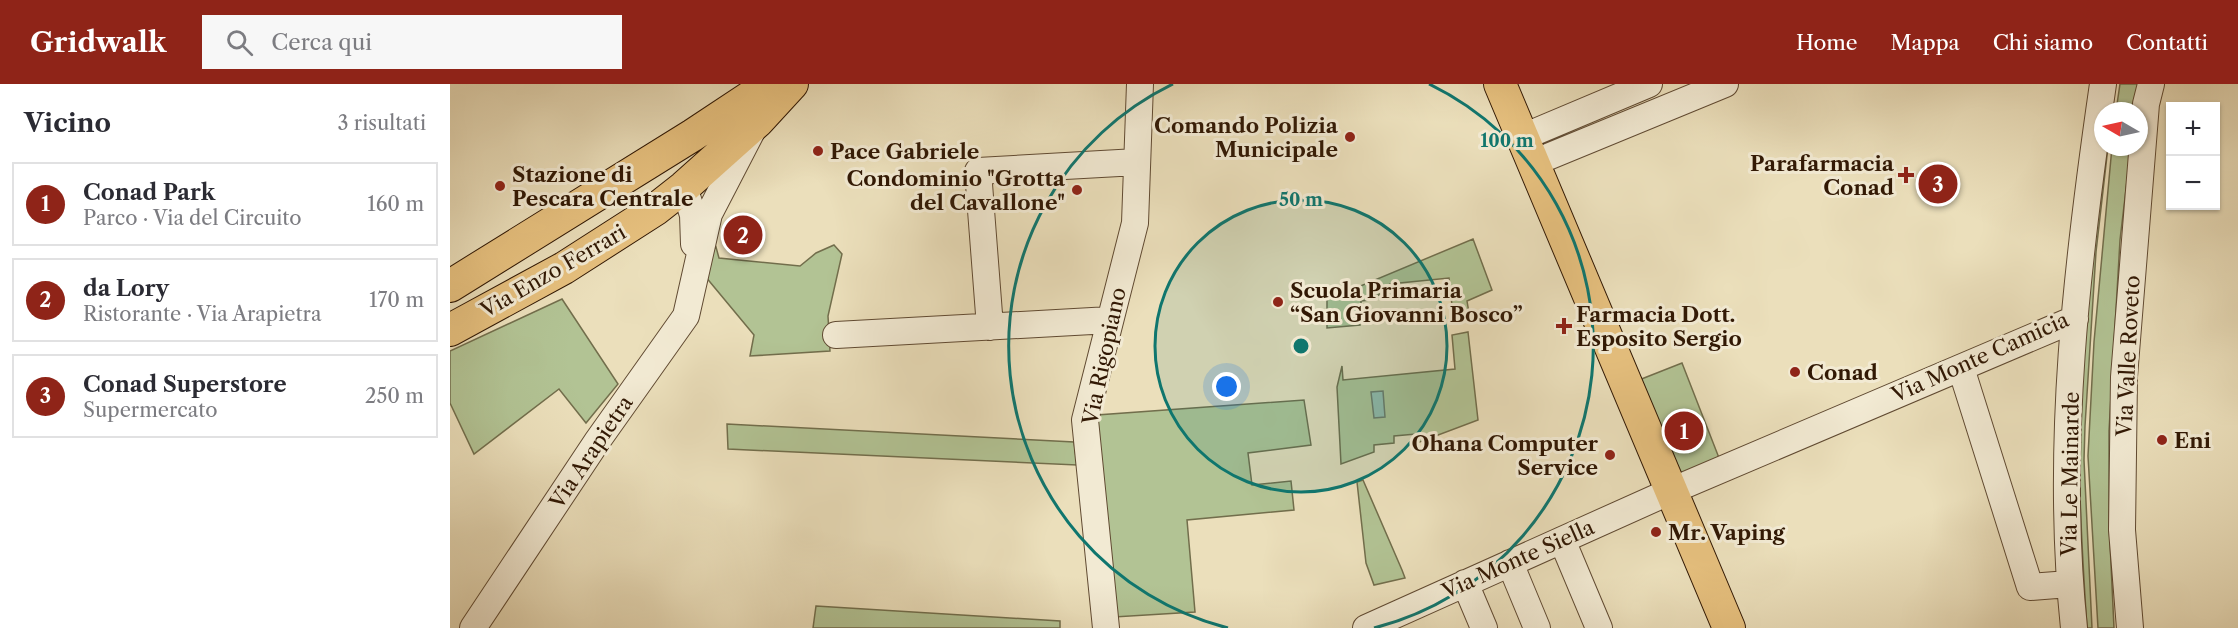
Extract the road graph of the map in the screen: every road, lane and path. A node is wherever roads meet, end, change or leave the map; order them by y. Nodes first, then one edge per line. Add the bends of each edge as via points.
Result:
1 (770, 84) edge
2 (792, 84) edge
3 (1140, 84) edge
4 (1500, 84) edge
5 (1649, 84) edge
6 (1725, 84) edge
7 (2103, 84) edge
8 (2151, 84) edge
9 (758, 121) junction
10 (693, 135) junction
11 (1528, 150) junction
12 (654, 159) junction
13 (711, 161) junction
14 (1137, 162) junction
15 (684, 188) junction
16 (695, 271) junction
17 (450, 286) edge
18 (1110, 320) junction
19 (2075, 320) junction
20 (990, 327) junction
21 (450, 330) edge
22 (836, 336) dead end
23 (1961, 368) junction
24 (1671, 491) junction
25 (1562, 540) junction
26 (1510, 563) junction
27 (1465, 583) junction
28 (2069, 584) junction
29 (1414, 618) edge
30 (473, 628) edge
31 (1106, 628) edge
32 (1367, 628) edge
33 (1484, 628) edge
34 (1537, 628) edge
35 (1599, 628) edge
36 (1729, 628) edge
37 (2074, 628) edge
38 (2130, 628) edge

1 - 10 main road, Via Enzo Ferrari
2 - 9 main road, Via Enzo Ferrari
3 - 14 street, Via Rigopiano
4 - 11 main road
5 - 11 street
6 - 11 street
7 - 19 street, Via Monte Camicia
8 - 38 street, Via Valle Roveto via 2146,104 2124,377 2122,530
9 - 13 main road, Via Enzo Ferrari
9 - 16 street, Via Arapietra via 709,214
10 - 12 main road, Via Enzo Ferrari
10 - 13 main road via 685,145 687,157 697,164
11 - 24 main road
12 - 15 main road via 670,163
12 - 17 main road, Via Enzo Ferrari
13 - 15 main road, Via Enzo Ferrari
14 - 18 street, Via Rigopiano via 1135,223
14 - 20 street via 978,171
15 - 16 street, Via Arapietra via 693,215
15 - 21 main road, Via Enzo Ferrari via 564,268
16 - 30 street, Via Arapietra via 686,316
18 - 20 street
18 - 31 street, Via Rigopiano via 1085,420
19 - 23 street, Via Monte Camicia
19 - 28 street, Via Le Mainarde via 2067,515
20 - 22 street
23 - 24 street, Via Monte Camicia
23 - 28 street via 2030,587
24 - 25 street, Via Monte Siella
24 - 36 main road
25 - 26 street, Via Monte Siella
25 - 35 street
26 - 27 street, Via Monte Siella
26 - 34 street
27 - 29 street, Via Monte Siella
27 - 33 street
28 - 37 street, Via Le Mainarde
29 - 32 street, Via Monte Siella

